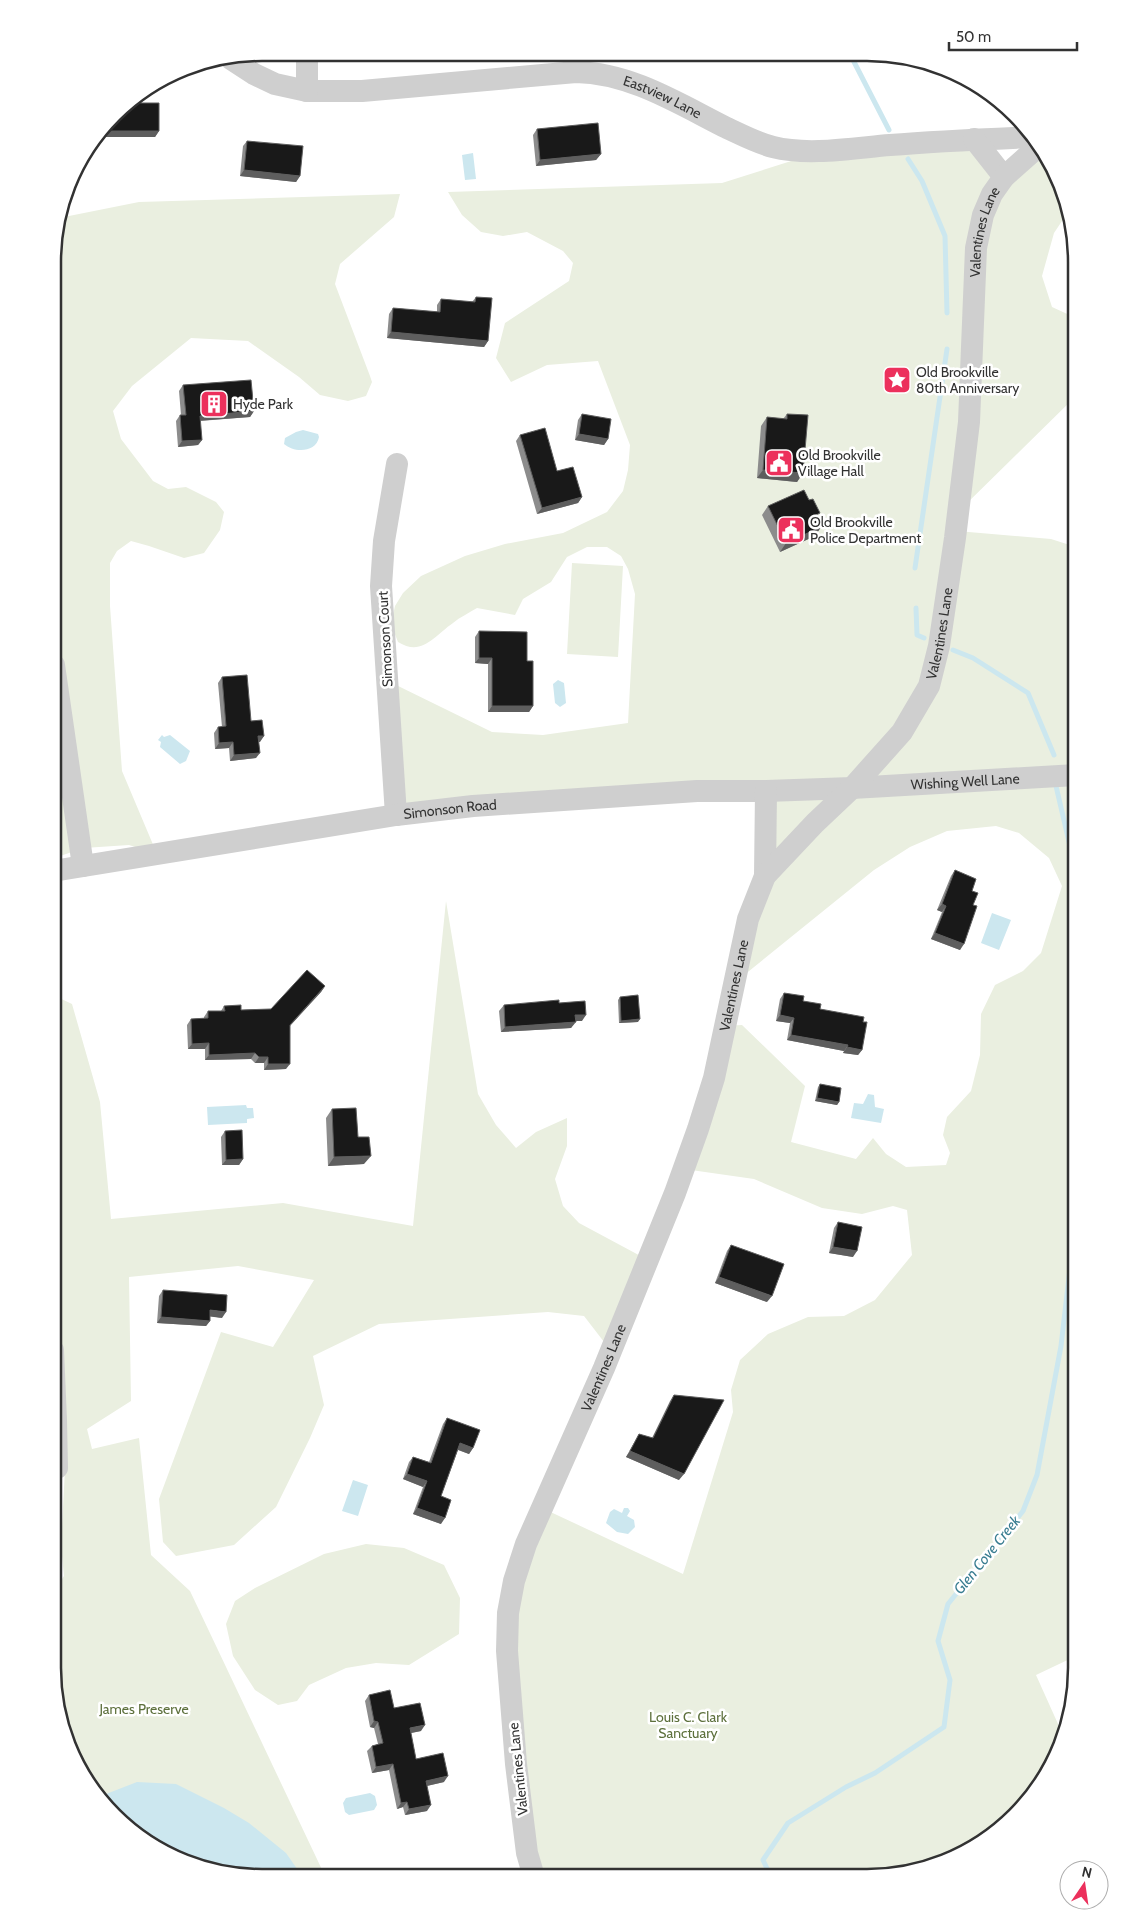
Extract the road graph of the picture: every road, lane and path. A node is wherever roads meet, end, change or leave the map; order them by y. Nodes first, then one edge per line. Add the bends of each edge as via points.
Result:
1 (307, 61) edge
2 (237, 63) edge
3 (307, 90) junction
4 (1024, 137) edge
5 (974, 140) junction
6 (1034, 150) edge
7 (1004, 176) junction
8 (397, 464) dead end
9 (61, 714) edge
10 (1068, 775) edge
11 (852, 788) junction
12 (766, 791) junction
13 (396, 815) junction
14 (83, 866) junction
15 (61, 870) edge
16 (765, 876) junction
17 (532, 1869) edge

1 - 3 street
2 - 3 street, Eastview Lane via 276,84
3 - 5 street, Eastview Lane via 362,91 595,72 634,82 736,132 770,147 786,150
4 - 5 street, Eastview Lane
5 - 7 street
6 - 7 street, Valentines Lane
7 - 11 street, Valentines Lane via 983,215 976,248 969,422 939,646 929,686 902,732
8 - 13 street, Simonson Court via 384,541 381,586
9 - 14 street
10 - 11 street, Wishing Well Lane
11 - 12 street, Simonson Road
11 - 16 street, Valentines Lane
12 - 13 street, Simonson Road via 574,798
12 - 16 street
13 - 14 street, Simonson Road
14 - 15 street, Simonson Road
16 - 17 street, Valentines Lane via 748,919 714,1078 675,1194 604,1368 526,1544 514,1581 508,1613 507,1651 517,1773

